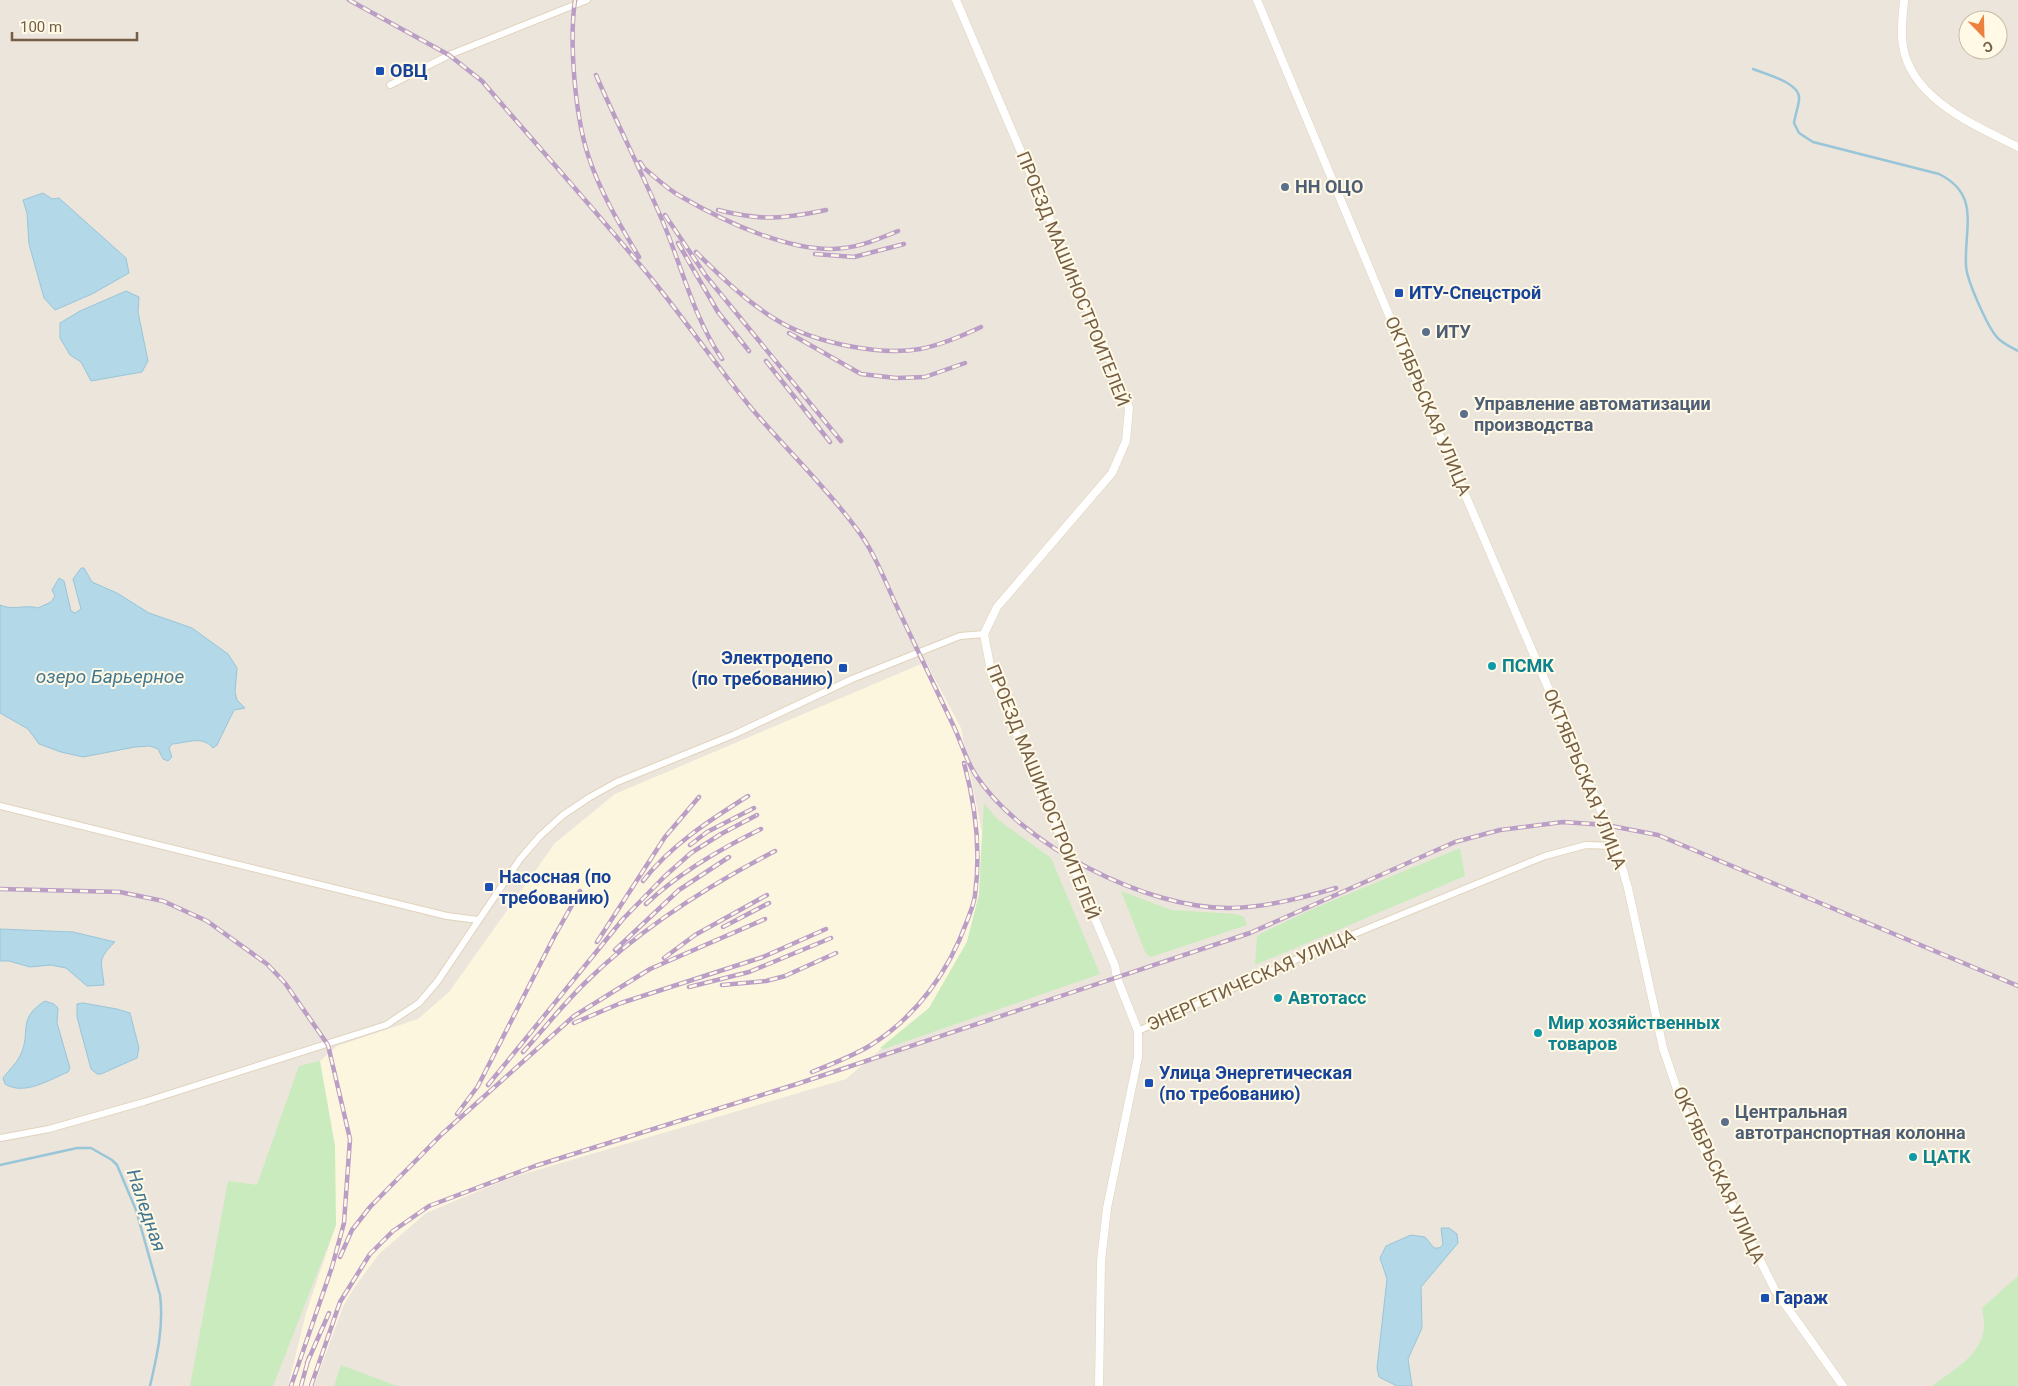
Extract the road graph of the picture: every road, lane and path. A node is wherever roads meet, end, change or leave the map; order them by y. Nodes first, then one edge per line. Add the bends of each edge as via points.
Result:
1 (587, 0) edge
2 (956, 0) edge
3 (1257, 0) edge
4 (1904, 0) edge
5 (390, 85) dead end
6 (2018, 147) edge
7 (984, 634) junction
8 (0, 806) edge
9 (1616, 846) junction
10 (478, 920) junction
11 (1138, 1031) junction
12 (0, 1138) edge
13 (1099, 1386) edge
14 (1843, 1386) edge

1 - 5 street via 449,55
2 - 7 street, ПРОЕЗД МАШИНОСТРОИТЕЛЕЙ via 1129,408 1126,441 1112,473 996,606
3 - 9 street, ОКТЯБРЬСКАЯ УЛИЦА
4 - 6 street via 1903,48 1918,80 1931,94 1970,123
7 - 10 street via 960,636 852,679 733,735 616,782 563,815 540,836
7 - 11 street, ПРОЕЗД МАШИНОСТРОИТЕЛЕЙ via 992,676 1115,966
8 - 10 street via 447,916
9 - 11 street, ЭНЕРГЕТИЧЕСКАЯ УЛИЦА via 1586,845 1526,864 1303,956
9 - 14 street, ОКТЯБРЬСКАЯ УЛИЦА via 1664,1048 1683,1107 1775,1290
10 - 12 street via 437,982 419,1003 386,1025 144,1102 49,1129
11 - 13 street, ЭНЕРГЕТИЧЕСКАЯ УЛИЦА via 1138,1057 1106,1208 1101,1261

